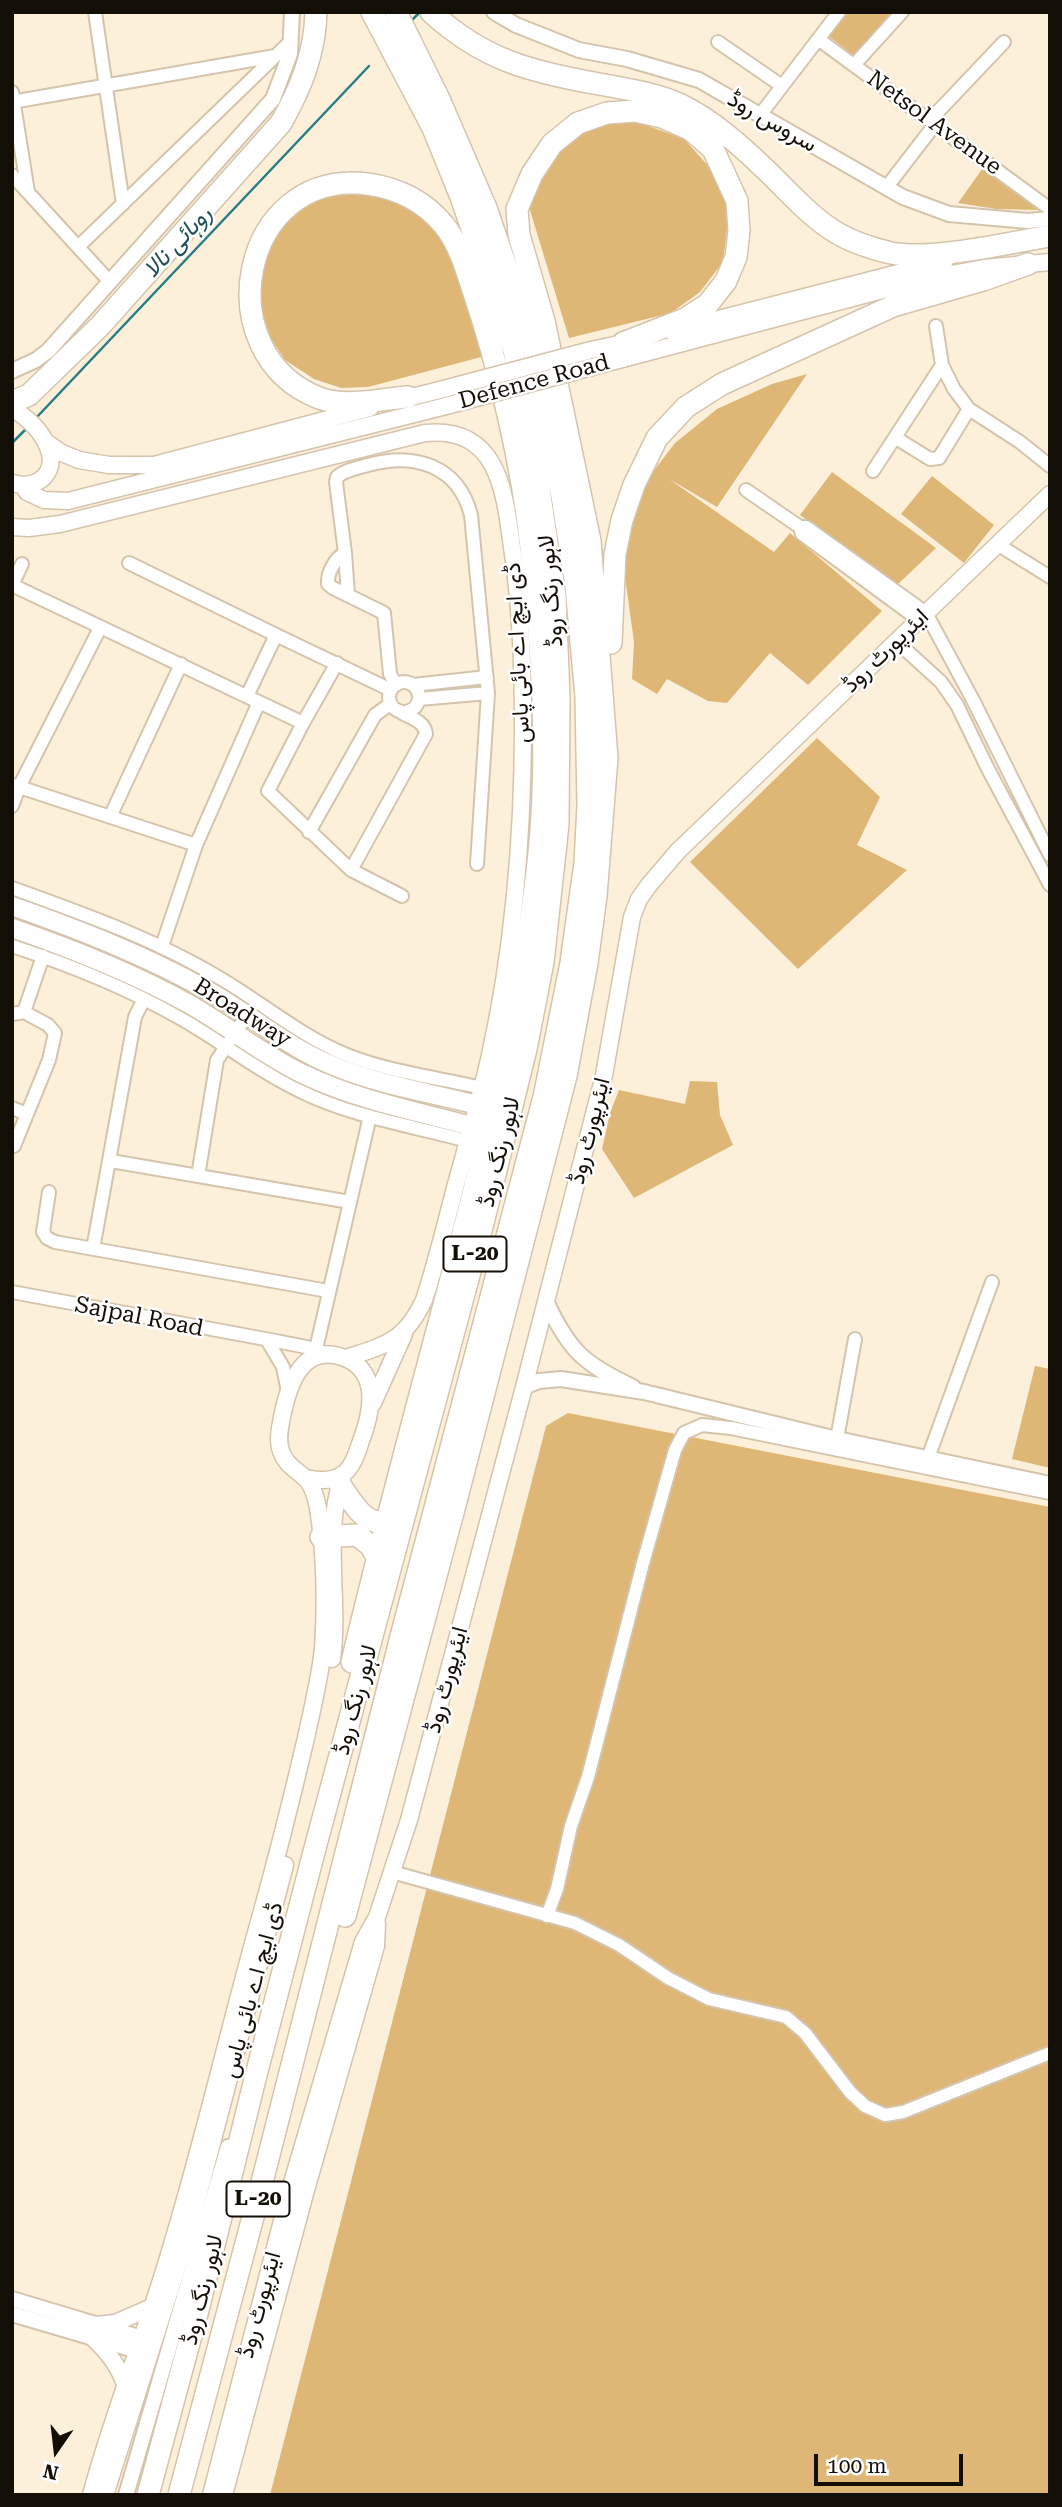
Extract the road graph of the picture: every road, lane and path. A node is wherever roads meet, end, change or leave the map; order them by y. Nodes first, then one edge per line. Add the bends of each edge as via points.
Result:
1 (96, 12) edge
2 (292, 12) edge
3 (316, 12) edge
4 (372, 12) edge
5 (396, 12) edge
6 (430, 12) edge
7 (494, 12) edge
8 (839, 12) edge
9 (898, 13) edge
10 (818, 38) junction
11 (291, 41) junction
12 (718, 42) dead end
13 (1004, 42) dead end
14 (276, 56) junction
15 (854, 65) junction
16 (106, 86) junction
17 (782, 86) junction
18 (13, 98) edge
19 (760, 116) junction
20 (933, 121) junction
21 (12, 175) edge
22 (886, 188) junction
23 (27, 192) junction
24 (123, 204) junction
25 (1050, 209) edge
26 (1050, 219) edge
27 (1050, 238) edge
28 (78, 247) junction
29 (1050, 262) edge
30 (1028, 264) junction
31 (110, 282) junction
32 (936, 326) dead end
33 (623, 343) junction
34 (592, 358) junction
35 (942, 365) junction
36 (12, 371) edge
37 (408, 397) junction
38 (12, 402) edge
39 (12, 408) edge
40 (969, 409) junction
41 (896, 438) junction
42 (46, 442) junction
43 (1050, 466) edge
44 (873, 471) dead end
45 (18, 485) edge
46 (746, 491) dead end
47 (1050, 495) edge
48 (12, 527) edge
49 (997, 544) junction
50 (345, 553) junction
51 (129, 563) dead end
52 (22, 564) dead end
53 (1050, 577) edge
54 (12, 585) edge
55 (348, 595) junction
56 (922, 616) junction
57 (100, 628) junction
58 (276, 635) junction
59 (896, 641) junction
60 (337, 663) junction
61 (181, 664) junction
62 (487, 677) junction
63 (413, 685) junction
64 (393, 687) junction
65 (488, 693) junction
66 (247, 696) junction
67 (419, 699) junction
68 (259, 702) junction
69 (390, 704) junction
70 (402, 713) junction
71 (606, 720) junction
72 (303, 723) junction
73 (16, 786) edge
74 (12, 806) edge
75 (110, 817) junction
76 (309, 832) junction
77 (196, 845) junction
78 (1050, 855) edge
79 (477, 864) dead end
80 (351, 870) junction
81 (1050, 885) edge
82 (12, 888) edge
83 (402, 896) dead end
84 (12, 906) edge
85 (12, 929) edge
86 (12, 946) edge
87 (162, 946) junction
88 (43, 956) junction
89 (144, 999) junction
90 (252, 1009) junction
91 (18, 1013) edge
92 (230, 1039) junction
93 (480, 1096) junction
94 (12, 1108) edge
95 (27, 1114) junction
96 (370, 1116) junction
97 (470, 1133) junction
98 (14, 1146) edge
99 (111, 1161) junction
100 (198, 1176) junction
101 (48, 1192) dead end
102 (350, 1202) junction
103 (93, 1249) junction
104 (992, 1283) dead end
105 (328, 1291) junction
106 (12, 1292) edge
107 (546, 1301) junction
108 (404, 1331) junction
109 (855, 1339) dead end
110 (267, 1340) junction
111 (322, 1352) junction
112 (346, 1358) junction
113 (524, 1387) junction
114 (288, 1392) junction
115 (644, 1392) junction
116 (371, 1405) junction
117 (837, 1439) junction
118 (928, 1458) junction
119 (306, 1478) junction
120 (342, 1480) junction
121 (1050, 1484) edge
122 (1050, 1493) edge
123 (386, 1521) junction
124 (328, 1537) junction
125 (377, 1557) junction
126 (314, 1852) junction
127 (392, 1872) junction
128 (547, 1916) junction
129 (1050, 2053) edge
130 (294, 2055) junction
131 (255, 2078) junction
132 (12, 2299) edge
133 (152, 2307) junction
134 (12, 2314) edge
135 (94, 2331) junction
136 (146, 2347) junction
137 (253, 2359) junction
138 (126, 2387) junction
139 (91, 2495) edge
140 (105, 2495) edge
141 (126, 2495) edge
142 (149, 2495) edge
143 (179, 2495) edge
144 (211, 2495) edge
145 (224, 2495) edge

1 - 16 street
2 - 11 street
3 - 38 highway via 305,75 281,123 100,326 29,395
4 - 126 highway, لاہور رنگ روڈ / L-20 via 433,128 470,222 527,409 555,596 558,824 543,962 526,1049
5 - 130 highway, لاہور رنگ روڈ / L-20 via 486,208 526,325 576,586 586,697 588,805 580,902 544,1097
6 - 27 highway via 473,46 512,64 679,104 711,122 809,213 838,234 872,247 911,255
7 - 19 street, سروس روڈ via 579,50 699,80
8 - 10 street
9 - 15 street
10 - 15 street, Netsol Avenue
10 - 17 street
11 - 14 street
11 - 31 street via 273,100
12 - 17 street
13 - 20 street
14 - 16 street
14 - 24 street
15 - 20 street, Netsol Avenue
16 - 18 street
16 - 24 street
17 - 19 street
18 - 23 street
19 - 22 street, سروس روڈ
20 - 22 street
20 - 25 street, Netsol Avenue
21 - 23 street
22 - 26 street, سروس روڈ via 949,214
23 - 28 street
24 - 28 street
27 - 33 main road, Defence Road
28 - 31 street
29 - 30 main road, Defence Road
30 - 34 main road, Defence Road via 924,279
30 - 71 highway via 893,306 722,384 686,407 657,438 634,485 615,554
31 - 36 street via 48,351
32 - 35 street
33 - 34 main road, Defence Road
33 - 71 highway via 685,319 708,304 726,281 736,257 739,231 737,201 713,149 691,130 635,111 607,113 578,123 560,137 532,174 517,209 519,235 544,321 590,541
34 - 37 main road, Defence Road, bridge
34 - 45 main road, Defence Road, bridge via 442,407 68,501 44,500
35 - 40 street
35 - 41 street
37 - 42 main road, Defence Road via 154,465 79,460
37 - 123 highway via 345,402 319,397 274,365 260,343 249,288 256,258 277,215 297,197 354,183 384,187 410,196 429,210 460,251 486,328 514,447 540,631 542,793 526,953 484,1151
39 - 42 main road, Defence Road via 35,426
40 - 41 street via 935,460
40 - 43 street
41 - 44 street
42 - 45 main road via 51,455 45,476
46 - 56 street
47 - 49 main road, ایئرپورٹ روڈ
48 - 93 main road, ڈی ایچ اے بائی پاس via 60,524 425,433 452,433 484,451 501,484 518,592 523,772 511,934
49 - 53 street
49 - 56 main road, ایئرپورٹ روڈ
50 - 55 street
50 - 55 street via 336,560 328,584
50 - 62 street via 336,482 340,474 410,460 432,466 457,484 471,515
51 - 58 street
52 - 54 street
54 - 57 street
55 - 64 street via 384,613
56 - 59 main road, ایئرپورٹ روڈ
56 - 78 street via 973,700
57 - 61 street
57 - 73 street
58 - 60 street
58 - 66 street
59 - 81 street via 941,682 957,705
59 - 107 main road, ایئرپورٹ روڈ via 678,850 639,899 628,931 604,1075
60 - 64 street
60 - 72 street
61 - 66 street
61 - 75 street
62 - 63 street
62 - 65 street
63 - 64 street
63 - 67 street
64 - 69 street
65 - 67 street
65 - 79 street
66 - 68 street
67 - 70 street via 410,712
68 - 72 street
68 - 77 street
69 - 70 street
69 - 76 street via 375,715
70 - 80 street via 421,723 426,734
71 - 130 highway via 596,896 566,1076 361,1861 321,1998
72 - 76 street via 268,791
73 - 74 street
73 - 75 street
75 - 77 street
76 - 80 street
77 - 87 street
80 - 83 street
82 - 87 street
84 - 90 main road, Broadway via 92,934 220,998
85 - 92 main road, Broadway via 133,975 187,1003
86 - 88 street
87 - 90 street via 228,983
88 - 89 street
88 - 91 street
89 - 92 street
89 - 99 street via 135,1017
90 - 92 street
90 - 93 main road, Broadway via 302,1051 335,1067 365,1077
91 - 95 street via 48,1025 55,1033 50,1060
92 - 96 street via 273,1077
92 - 97 main road, Broadway via 330,1086
92 - 100 street via 217,1060
93 - 97 main road, ڈی ایچ اے بائی پاس
94 - 95 street
95 - 98 street
96 - 97 street
96 - 102 street
97 - 108 main road, ڈی ایچ اے بائی پاس via 424,1300
99 - 100 street
99 - 103 street
100 - 102 street
101 - 103 street via 43,1226 47,1238
102 - 105 street
103 - 105 street
104 - 118 street
105 - 111 street
106 - 110 street, Sajpal Road
107 - 113 main road, ایئرپورٹ روڈ
107 - 115 street via 561,1332 584,1359
108 - 112 main road via 385,1346
108 - 116 main road
109 - 117 street
110 - 111 street, Sajpal Road
110 - 114 street via 283,1367
111 - 112 main road
111 - 114 main road via 300,1367
112 - 116 main road via 367,1379
113 - 115 street via 561,1379
113 - 127 main road, ایئرپورٹ روڈ
114 - 119 main road via 280,1448 292,1469
115 - 117 street
116 - 120 main road via 360,1445
117 - 118 street
118 - 121 street
119 - 120 main road
119 - 124 main road
120 - 123 highway via 368,1520
120 - 124 main road, ڈی ایچ اے بائی پاس
122 - 128 street via 731,1427 702,1425 684,1433 671,1464
123 - 125 highway
124 - 125 highway via 357,1535
124 - 133 main road via 323,1651 309,1723 196,2161
124 - 136 main road, ڈی ایچ اے بائی پاس via 333,1655 318,1731 205,2176
125 - 126 highway via 313,1823
126 - 131 highway, لاہور رنگ روڈ / L-20
127 - 128 street
127 - 137 main road, ایئرپورٹ روڈ via 363,1942 291,2186
128 - 129 street via 575,1923 620,1945 709,1999 786,2017 805,2033 858,2100 879,2113 903,2112
130 - 143 highway, لاہور رنگ روڈ / L-20
131 - 141 street via 242,2102
131 - 142 highway, لاہور رنگ روڈ / L-20
132 - 135 street
133 - 135 main road
133 - 136 main road
134 - 135 street
135 - 136 street
135 - 138 main road
136 - 138 main road
136 - 140 main road, ڈی ایچ اے بائی پاس
137 - 144 main road, ایئرپورٹ روڈ
137 - 145 main road, ایئرپورٹ روڈ
138 - 139 main road

